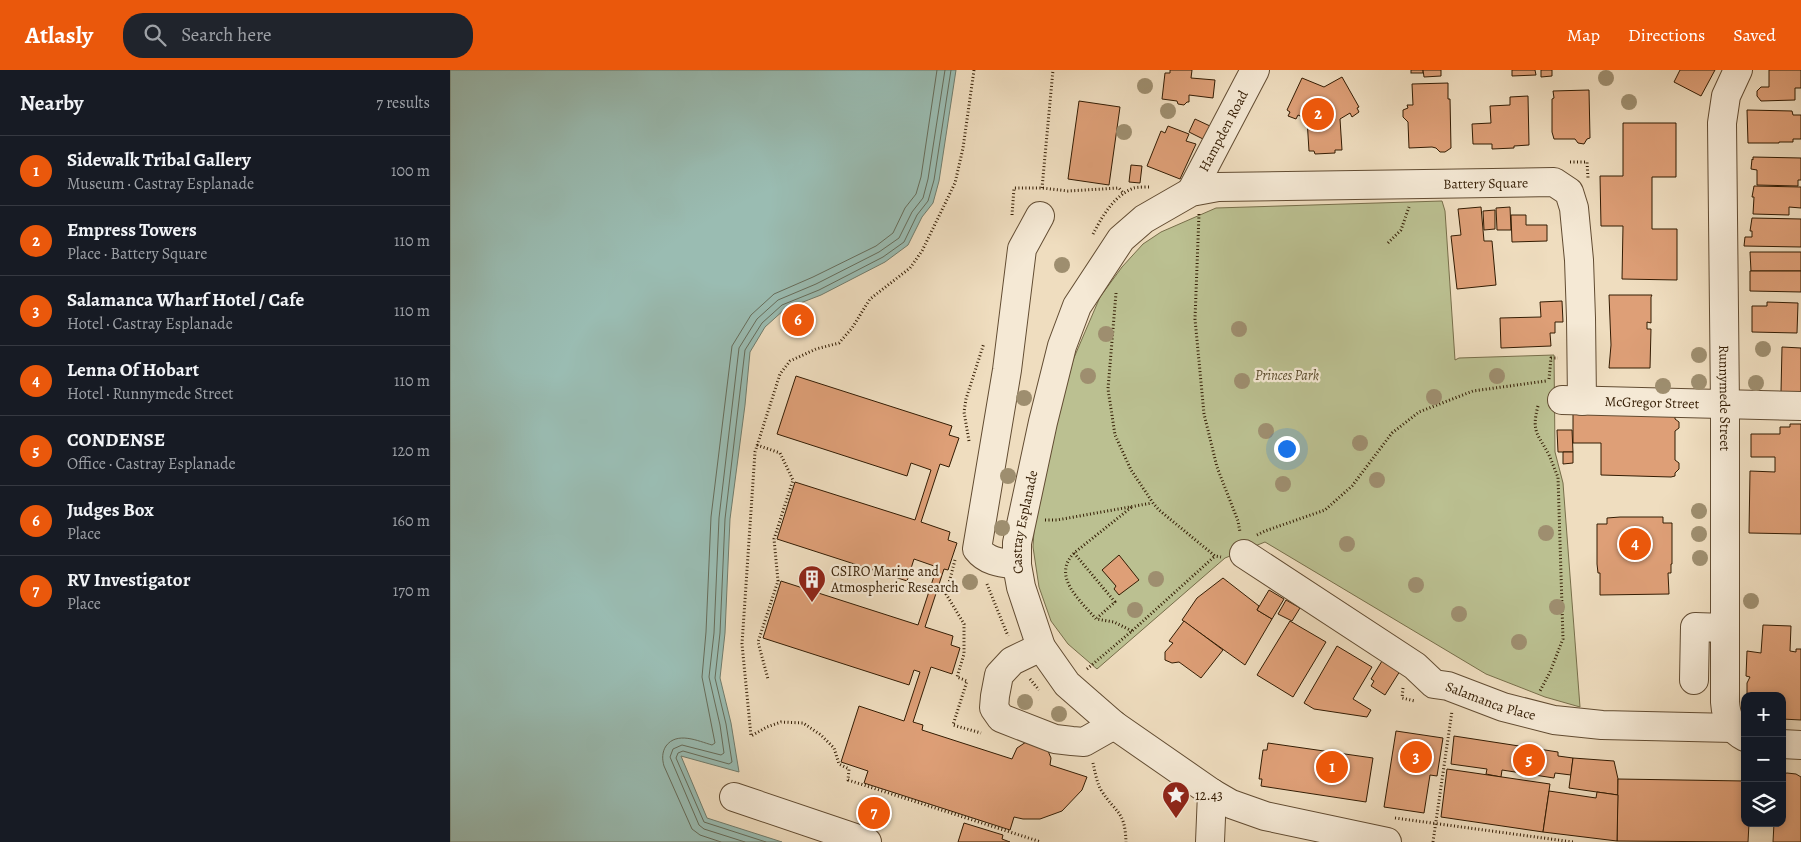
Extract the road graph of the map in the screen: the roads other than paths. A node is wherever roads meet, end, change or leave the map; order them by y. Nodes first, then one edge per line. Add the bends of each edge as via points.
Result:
1 (1255, 70) edge
2 (1738, 70) edge
3 (1191, 192) junction
4 (1040, 216) road end
5 (1560, 393) joint
6 (1726, 405) junction
7 (1801, 406) edge
8 (1243, 549) road end
9 (1017, 564) junction
10 (1725, 628) junction
11 (1041, 647) junction
12 (1694, 680) dead end
13 (1114, 725) junction
14 (1739, 732) edge
15 (1786, 744) edge
16 (1801, 745) edge
17 (1212, 793) junction
18 (734, 797) dead end
19 (1388, 830) edge
20 (867, 842) edge
21 (1210, 842) edge

1 - 3 street, Hampden Road
2 - 6 street, Runnymede Street via 1726,96 1722,123
3 - 5 street, Battery Square via 1218,187 1554,182 1569,192 1574,208 1579,260
3 - 9 street, Castray Esplanade via 1129,231 1077,306 1062,346 1043,422 1017,543
4 - 9 street via 1022,249 1007,370 977,549 982,556
5 - 6 street, McGregor Street
6 - 7 street, McGregor Street
6 - 10 street, Runnymede Street
8 - 14 street, Salamanca Place via 1415,666 1434,684 1554,720 1602,726
9 - 11 street, Castray Esplanade via 1021,587
10 - 12 street via 1695,627
10 - 14 street, Runnymede Street via 1727,717
11 - 13 street, Castray Esplanade via 1067,684
11 - 13 street via 1012,661 998,675 994,708 1001,718 1056,739 1084,742
13 - 17 street, Castray Esplanade
15 - 16 street
17 - 19 street, Castray Esplanade via 1231,804 1265,816
17 - 21 street
18 - 20 street

